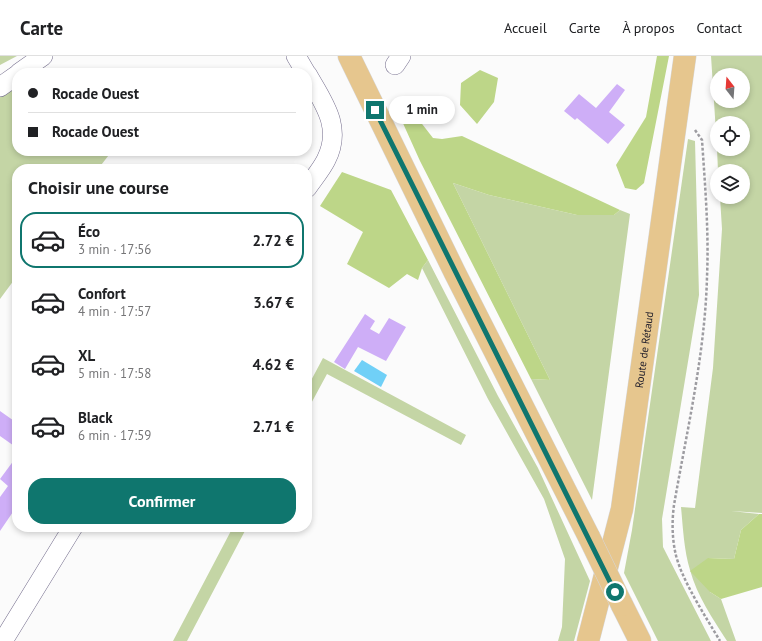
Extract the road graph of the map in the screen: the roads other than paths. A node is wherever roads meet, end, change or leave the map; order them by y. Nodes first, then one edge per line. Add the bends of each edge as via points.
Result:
1 (43, 56) edge
2 (296, 56) edge
3 (349, 56) edge
4 (685, 56) edge
5 (26, 68) edge
6 (303, 68) edge
7 (12, 78) edge
8 (312, 83) edge
9 (0, 87) edge
10 (312, 181) edge
11 (70, 532) edge
12 (3, 641) edge
13 (588, 641) edge
14 (640, 641) edge

1 - 5 street
2 - 6 street
3 - 14 main road, bridge
4 - 13 main road, Route de Rétaud via 622,509
7 - 9 street
8 - 10 street via 331,119 333,141 326,161
11 - 12 street

